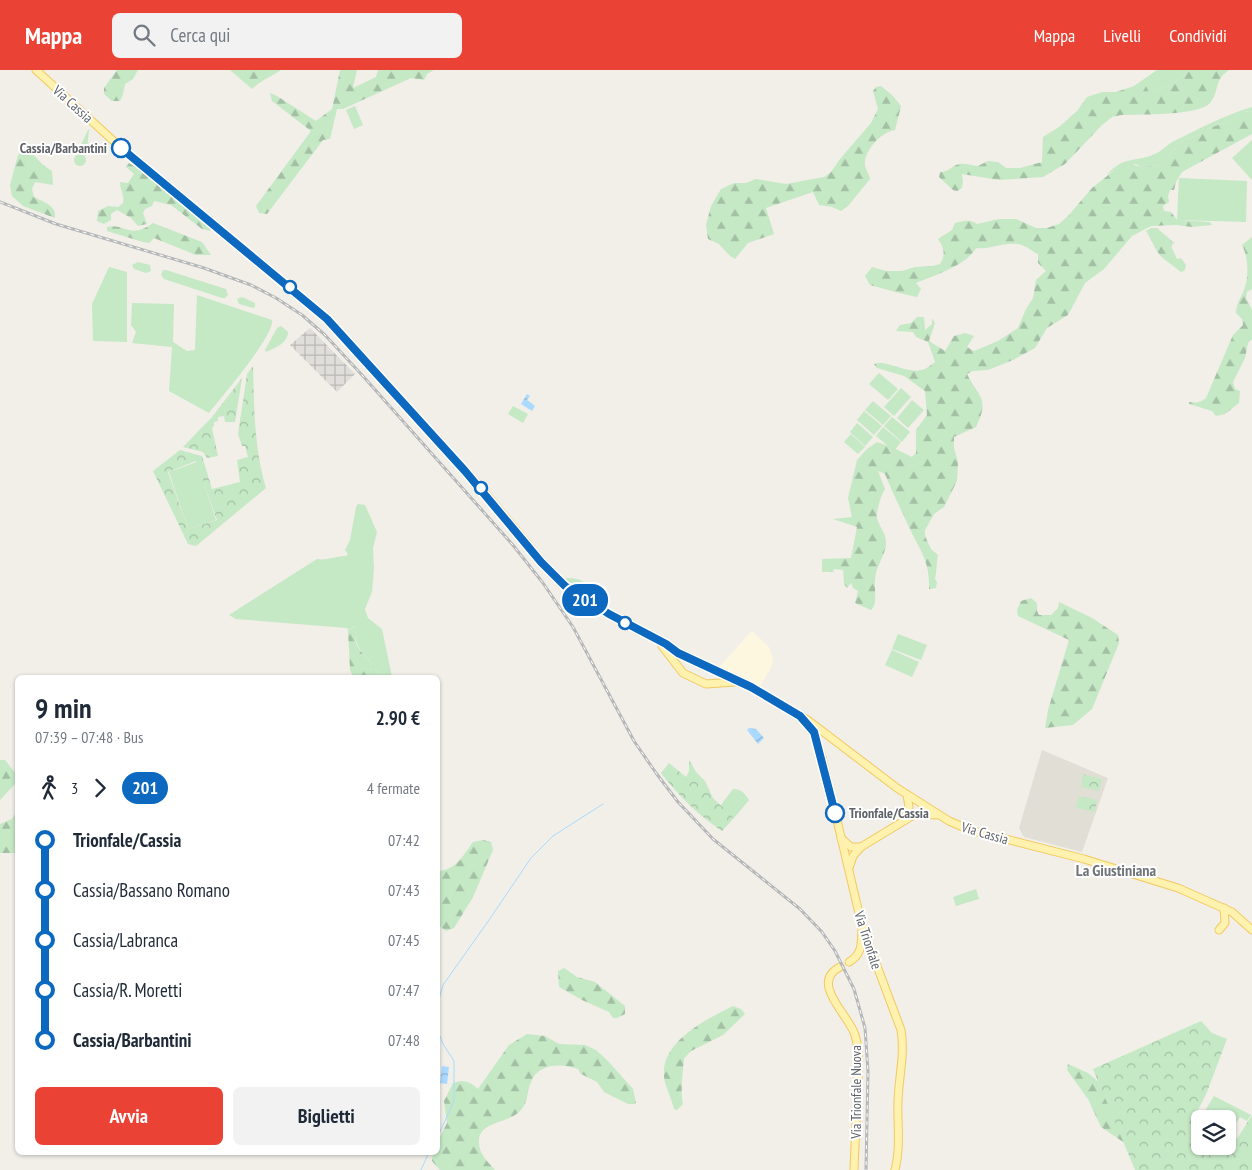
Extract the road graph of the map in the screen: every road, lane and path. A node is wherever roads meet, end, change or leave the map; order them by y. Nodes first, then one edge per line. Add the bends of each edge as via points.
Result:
1 (36, 70) edge
2 (659, 642) junction
3 (687, 657) junction
4 (679, 669) junction
5 (715, 671) junction
6 (715, 683) junction
7 (742, 683) junction
8 (800, 716) junction
9 (906, 794) junction
10 (938, 816) junction
11 (905, 820) junction
12 (841, 837) junction
13 (861, 847) junction
14 (849, 871) junction
15 (1224, 908) junction
16 (862, 926) junction
17 (1219, 930) dead end
18 (1252, 930) edge
19 (852, 960) dead end
20 (840, 967) dead end
21 (854, 1170) edge
22 (896, 1170) edge

1 - 2 main road, Via Cassia via 133,158 327,319 482,489 559,580 574,593
2 - 3 main road, Via Cassia
2 - 4 main road, Via Cassia
3 - 4 main road via 680,660
3 - 5 main road, Via Cassia
4 - 6 main road, Via Cassia via 706,684
5 - 6 main road via 718,677
5 - 7 main road, Via Cassia
6 - 7 main road, Via Cassia
7 - 8 main road, Via Cassia
8 - 9 main road, Via Cassia via 818,726
8 - 12 main road, Via Trionfale via 814,732
9 - 10 main road, Via Cassia
9 - 11 main road via 910,806
10 - 11 main road via 922,814
10 - 15 main road, Via Cassia via 968,829 1150,879
11 - 13 main road
12 - 13 main road via 850,847
12 - 14 main road, Via Trionfale
13 - 14 main road via 853,856
14 - 16 main road, Via Trionfale
15 - 17 main road via 1225,922
15 - 18 main road, Via Cassia
16 - 19 main road via 860,950
16 - 22 main road, Via Trionfale via 902,1034
20 - 21 main road, Via Trionfale Nuova via 831,974 828,988 852,1027 857,1042

